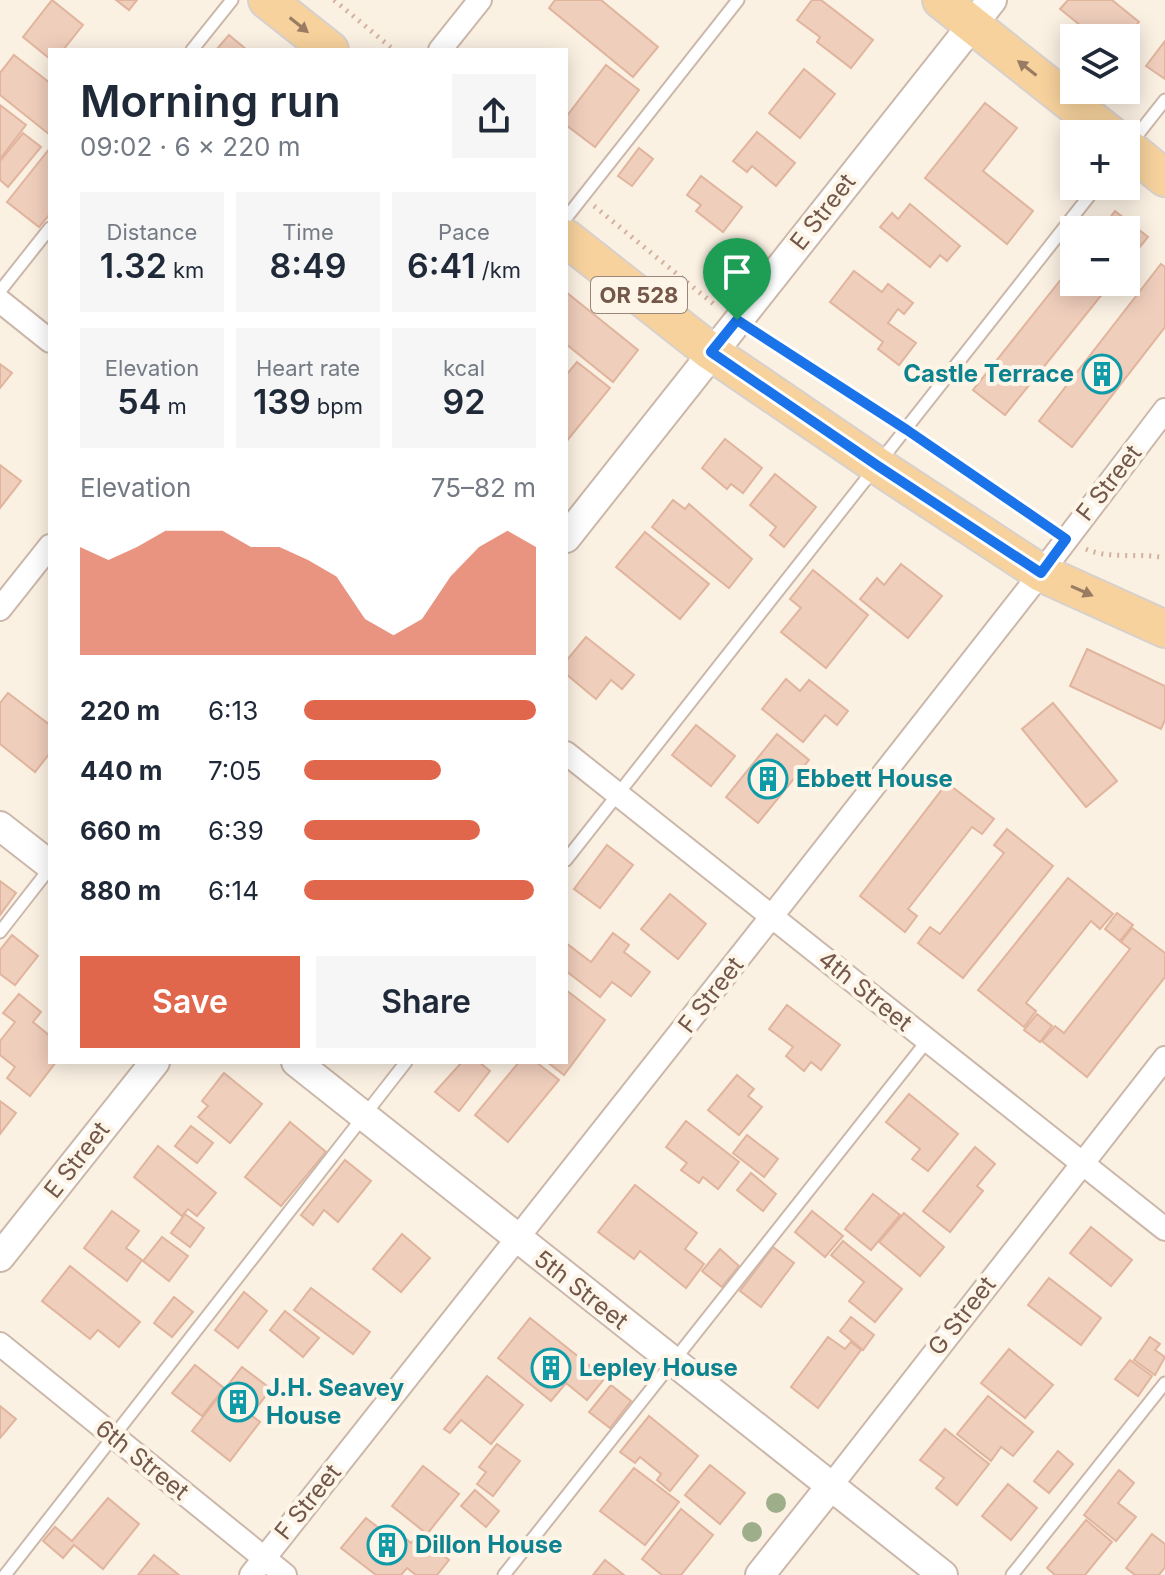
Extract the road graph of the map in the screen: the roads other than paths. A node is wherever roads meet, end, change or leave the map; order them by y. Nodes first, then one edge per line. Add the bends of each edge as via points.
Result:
1 (232, 0) edge
2 (267, 0) edge
3 (480, 0) edge
4 (738, 0) edge
5 (941, 0) edge
6 (982, 12) edge
7 (194, 48) edge
8 (327, 48) edge
9 (442, 48) edge
10 (1165, 100) edge
11 (1095, 120) edge
12 (1140, 130) edge
13 (1140, 158) edge
14 (1165, 178) edge
15 (1086, 200) edge
16 (568, 216) edge
17 (48, 231) edge
18 (568, 240) edge
19 (0, 291) edge
20 (0, 301) edge
21 (48, 339) edge
22 (711, 352) junction
23 (1165, 410) edge
24 (878, 466) junction
25 (568, 535) edge
26 (48, 549) edge
27 (1041, 573) junction
28 (0, 609) edge
29 (1165, 629) edge
30 (568, 755) edge
31 (618, 795) junction
32 (0, 826) edge
33 (568, 858) edge
34 (48, 865) edge
35 (48, 870) edge
36 (772, 916) junction
37 (0, 932) edge
38 (927, 1041) junction
39 (1165, 1058) edge
40 (153, 1064) edge
41 (298, 1064) edge
42 (404, 1064) edge
43 (363, 1116) junction
44 (1081, 1164) junction
45 (1165, 1229) edge
46 (518, 1240) junction
47 (0, 1257) edge
48 (0, 1344) edge
49 (672, 1361) junction
50 (1165, 1383) edge
51 (115, 1437) junction
52 (830, 1487) junction
53 (257, 1567) edge
54 (5, 1575) edge
55 (285, 1575) edge
56 (504, 1575) edge
57 (760, 1575) edge
58 (943, 1575) edge
59 (1012, 1575) edge

1 - 7 lane
2 -> 8 main road
3 - 9 street
4 - 16 lane
5 - 6 main road
11 -> 6 main road
6 - 22 street, E Street
10 - 12 lane
13 - 14 main road
15 - 24 lane
17 - 19 lane
18 - 22 main road, OR 528
20 - 21 street
22 - 24 main road, OR 528
22 - 25 street, E Street
23 - 27 street, F Street
24 - 27 main road, OR 528
24 - 31 lane
26 - 28 street
27 -> 29 main road, OR 528
27 - 36 street, F Street
30 - 31 street, 4th Street
31 - 33 lane
31 - 36 street, 4th Street
32 - 34 street
35 - 37 lane
36 - 38 street, 4th Street
36 - 46 street, F Street
38 - 44 street, 4th Street
38 - 49 lane
39 - 44 street, G Street
40 - 47 street, E Street
41 - 43 street, 5th Street
42 - 43 lane
43 - 46 street, 5th Street
43 - 51 lane
44 - 45 street, 4th Street
44 - 52 street, G Street
46 - 49 street, 5th Street
46 - 53 street, F Street
48 - 51 street, 6th Street
49 - 52 street, 5th Street
49 - 56 lane
50 - 59 lane
51 - 53 street, 6th Street
51 - 54 lane
52 - 57 street, G Street
52 - 58 street, 5th Street
53 - 55 street, 6th Street

